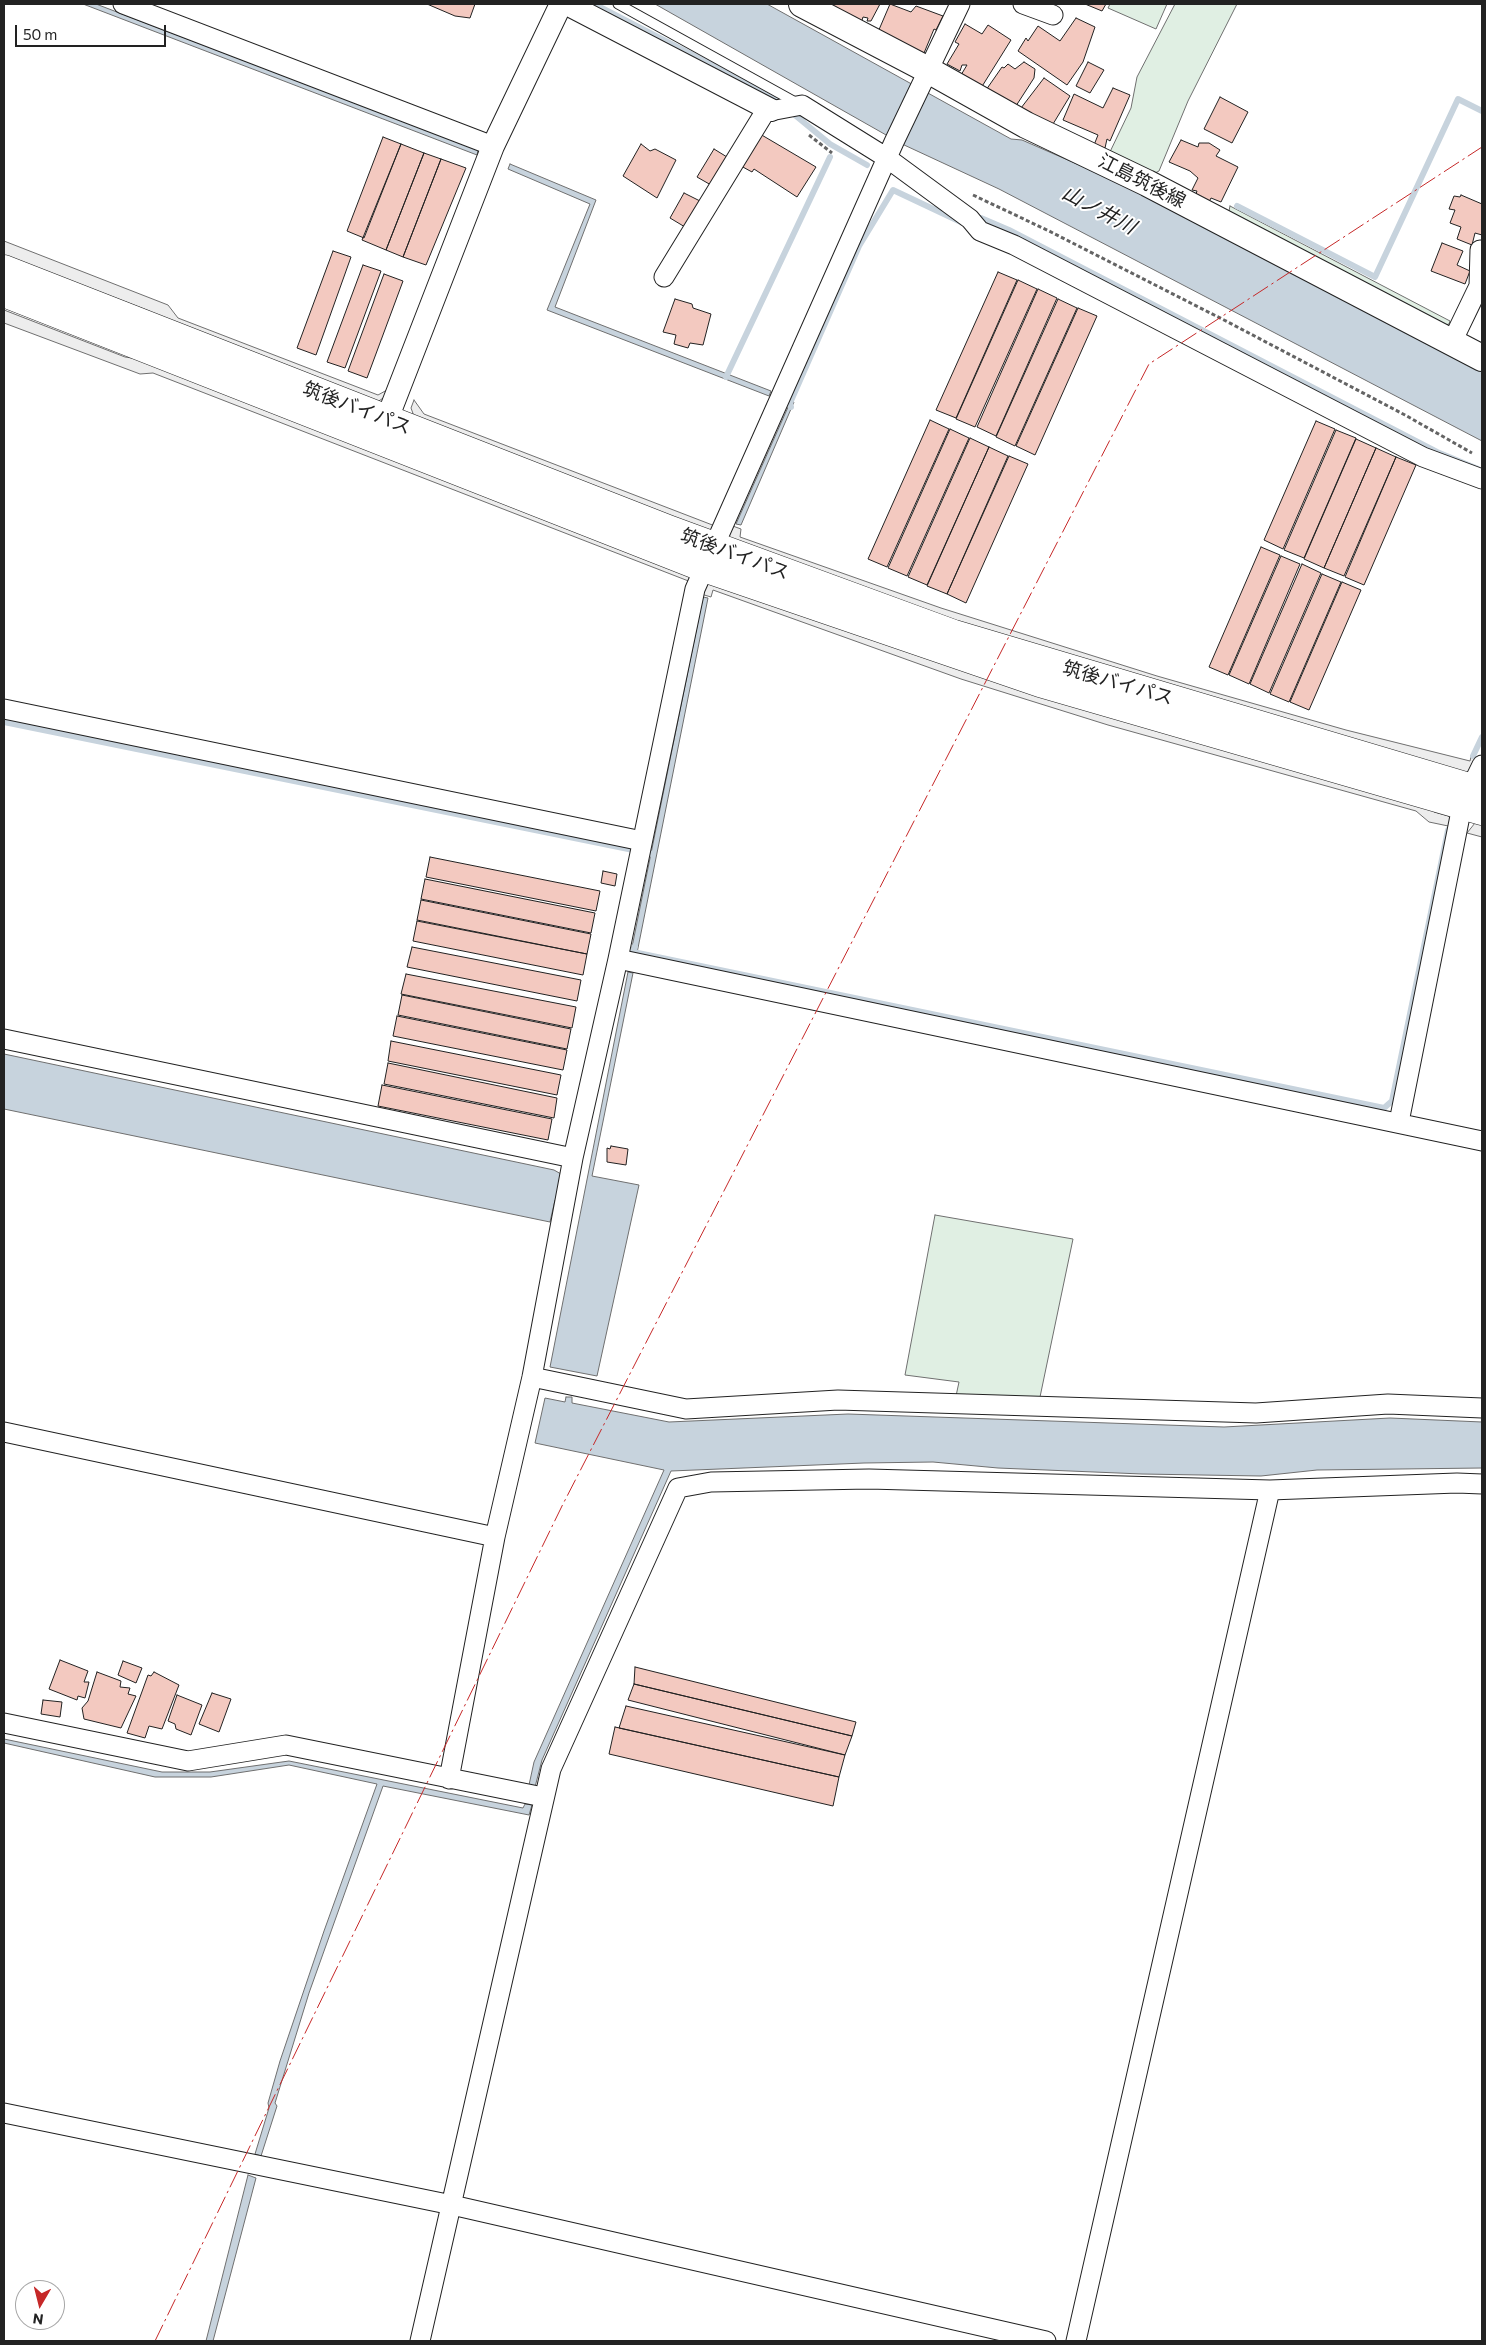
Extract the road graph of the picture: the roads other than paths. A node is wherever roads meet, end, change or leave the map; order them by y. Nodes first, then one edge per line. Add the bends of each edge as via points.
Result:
1 (123, 4) edge
2 (561, 4) edge
3 (567, 4) edge
4 (618, 4) edge
5 (802, 4) edge
6 (960, 4) edge
7 (1023, 4) edge
8 (1053, 15) dead end
9 (927, 73) junction
10 (802, 105) junction
11 (771, 110) junction
12 (493, 146) junction
13 (890, 150) junction
14 (1480, 250) dead end
15 (4, 269) edge
16 (664, 277) dead end
17 (4, 294) edge
18 (1452, 342) junction
19 (1482, 358) edge
20 (387, 419) junction
21 (1482, 478) edge
22 (709, 557) junction
23 (4, 709) edge
24 (1476, 792) edge
25 (642, 840) junction
26 (618, 959) junction
27 (4, 1039) edge
28 (1399, 1122) junction
29 (1482, 1142) edge
30 (573, 1165) junction
31 (532, 1377) junction
32 (1482, 1408) edge
33 (4, 1432) edge
34 (1482, 1484) edge
35 (1270, 1490) junction
36 (495, 1537) junction
37 (4, 1724) edge
38 (449, 1779) junction
39 (543, 1797) junction
40 (4, 2113) edge
41 (452, 2205) junction
42 (420, 2341) edge
43 (1046, 2341) edge
44 (1076, 2341) edge

1 - 12 street
2 - 12 street
3 - 11 street
4 - 10 lane
5 - 9 main road, 江島筑後線
6 - 9 street
7 - 8 street
9 - 13 street
9 - 18 main road, 江島筑後線
10 - 11 street
10 - 13 street
11 - 16 street via 765,112
12 - 20 street
13 - 21 street via 980,230 1423,457
13 - 22 street
14 - 18 street via 1479,286
15 - 20 highway, 筑後バイパス
17 - 22 highway, 筑後バイパス
18 - 19 main road, 江島筑後線
20 - 22 highway, 筑後バイパス
22 - 24 highway, 筑後バイパス
22 - 25 street via 695,590
23 - 25 street
24 - 28 street
25 - 26 street
26 - 28 street
26 - 30 street
27 - 30 street
28 - 29 street
30 - 31 street
31 - 32 street via 686,1409 838,1400 1256,1413 1388,1404
31 - 36 street
33 - 36 street
34 - 35 street
35 - 39 street via 869,1479 711,1482 678,1488 551,1769
35 - 44 street
36 - 38 street
37 - 38 street via 188,1761 286,1745
38 - 39 street
39 - 41 street
40 - 41 street
41 - 42 street
41 - 43 street

